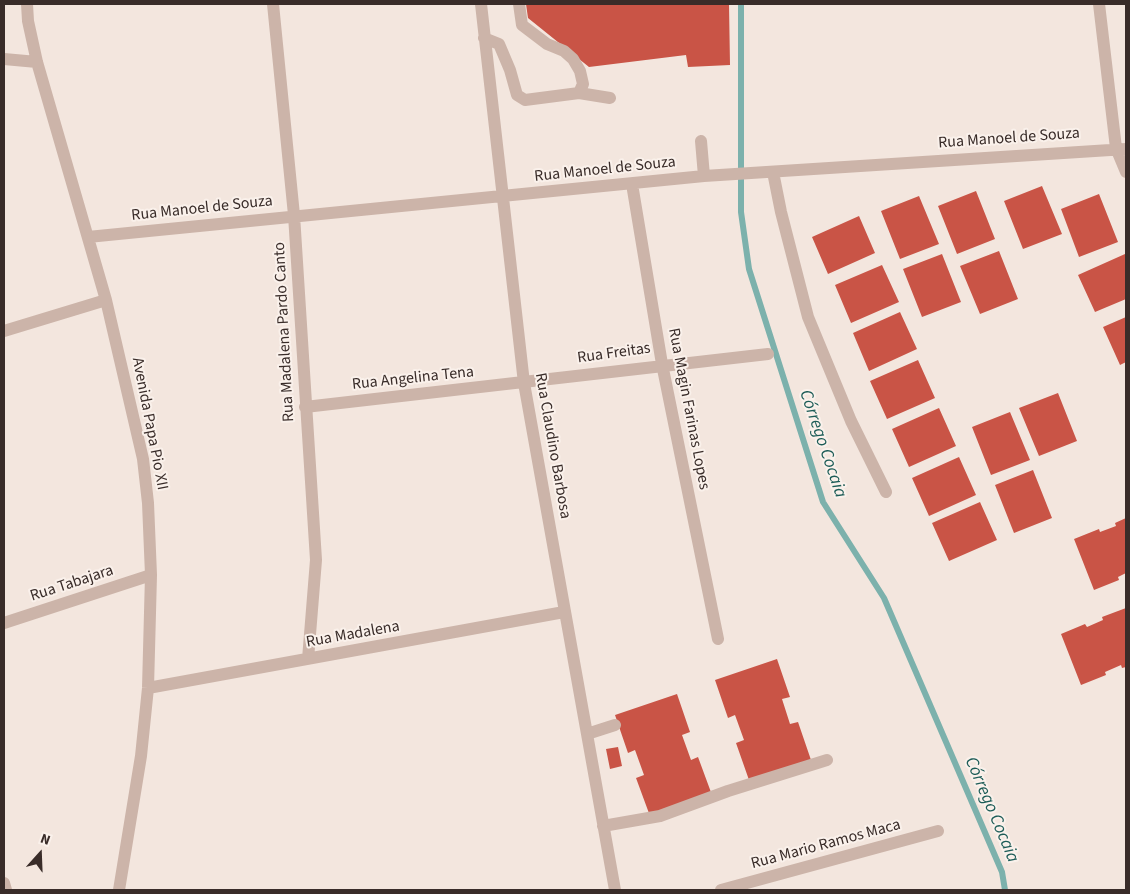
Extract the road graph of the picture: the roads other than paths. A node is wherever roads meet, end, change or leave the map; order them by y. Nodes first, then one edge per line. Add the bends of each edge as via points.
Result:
1 (27, 4) edge
2 (273, 4) edge
3 (481, 4) edge
4 (519, 4) edge
5 (1099, 4) edge
6 (484, 38) junction
7 (4, 59) edge
8 (37, 62) junction
9 (579, 93) junction
10 (610, 98) dead end
11 (701, 141) dead end
12 (1121, 148) edge
13 (769, 172) junction
14 (1126, 172) edge
15 (704, 176) junction
16 (632, 184) junction
17 (503, 196) junction
18 (294, 215) junction
19 (88, 237) junction
20 (106, 300) junction
21 (4, 330) edge
22 (768, 354) dead end
23 (662, 364) junction
24 (524, 383) junction
25 (306, 407) junction
26 (886, 492) dead end
27 (151, 575) junction
28 (564, 612) junction
29 (4, 623) edge
30 (718, 639) dead end
31 (308, 659) junction
32 (148, 688) junction
33 (615, 726) dead end
34 (586, 734) junction
35 (827, 760) dead end
36 (603, 826) junction
37 (938, 831) dead end
38 (4, 883) edge
39 (6, 890) edge
40 (119, 890) edge
41 (615, 890) edge
42 (721, 890) edge

1 - 8 street, Avenida Papa Pio XII
2 - 18 street, Rua Madalena Pardo Canto
3 - 6 street, Rua Claudino Barbosa
4 - 9 street via 522,25 573,59 583,84
5 - 12 street
6 - 9 street via 499,44 517,95 525,100
6 - 17 street, Rua Claudino Barbosa
7 - 8 street
8 - 19 street, Avenida Papa Pio XII
9 - 10 street
11 - 15 street
12 - 13 street, Rua Manoel de Souza
12 - 14 street
13 - 15 street, Rua Manoel de Souza
13 - 26 street via 808,317 851,421
15 - 16 street, Rua Manoel de Souza
16 - 17 street, Rua Manoel de Souza
16 - 23 street, Rua Magin Farinas Lopes
17 - 18 street, Rua Manoel de Souza
17 - 24 street, Rua Claudino Barbosa
18 - 19 street, Rua Manoel de Souza
18 - 25 street, Rua Madalena Pardo Canto
19 - 20 street, Avenida Papa Pio XII
20 - 21 street
20 - 27 street, Avenida Papa Pio XII via 143,459
22 - 23 street, Rua Freitas
23 - 24 street, Rua Freitas
23 - 30 street, Rua Magin Farinas Lopes
24 - 25 street, Rua Angelina Tena
24 - 28 street, Rua Claudino Barbosa
25 - 31 street, Rua Madalena Pardo Canto via 316,560
27 - 29 street, Rua Tabajara
27 - 32 street, Avenida Papa Pio XII
28 - 31 street, Rua Madalena
28 - 34 street, Rua Claudino Barbosa
31 - 32 street, Rua Madalena
32 - 40 street, Avenida Papa Pio XII via 141,756
33 - 34 street
34 - 36 street, Rua Claudino Barbosa
35 - 36 street via 660,816
36 - 41 street, Rua Claudino Barbosa
37 - 42 street, Rua Mario Ramos Maca
38 - 39 street

